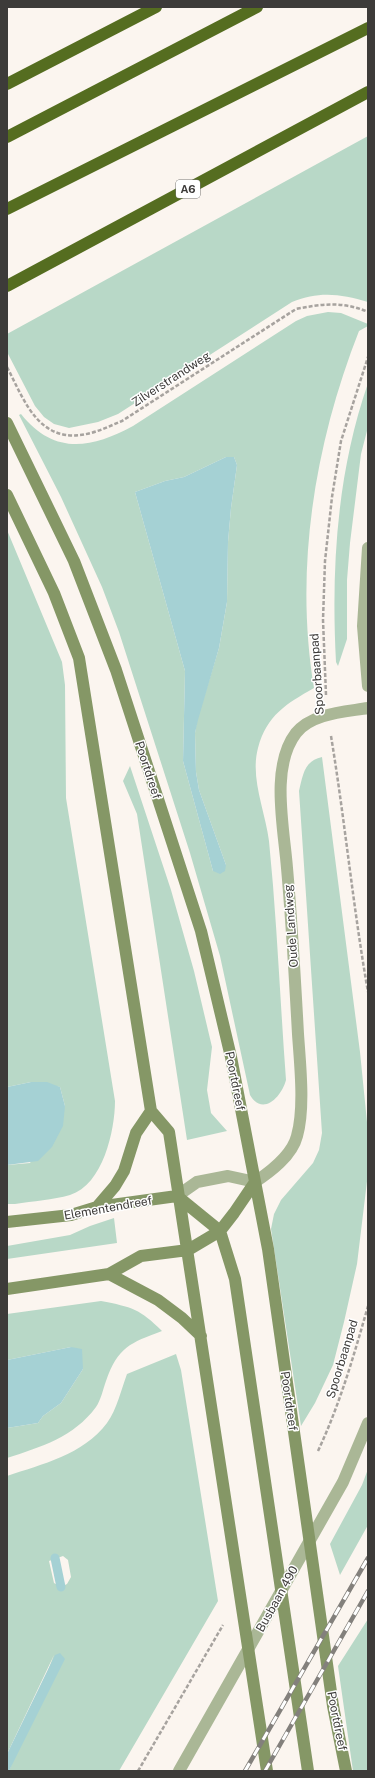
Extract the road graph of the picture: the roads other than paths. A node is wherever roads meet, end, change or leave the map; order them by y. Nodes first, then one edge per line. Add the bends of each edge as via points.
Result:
1 (156, 7) edge
2 (257, 7) edge
3 (368, 28) edge
4 (7, 84) edge
5 (368, 92) edge
6 (7, 137) edge
7 (7, 209) edge
8 (7, 286) edge
9 (7, 423) edge
10 (7, 495) edge
11 (368, 548) edge
12 (368, 686) edge
13 (368, 708) edge
14 (151, 1111) junction
15 (255, 1182) junction
16 (177, 1196) junction
17 (97, 1207) junction
18 (7, 1222) edge
19 (220, 1231) junction
20 (188, 1250) junction
21 (109, 1274) junction
22 (7, 1289) edge
23 (200, 1336) junction
24 (368, 1423) edge
25 (182, 1766) edge
26 (267, 1771) edge
27 (308, 1771) edge
28 (346, 1771) edge

1 - 4 highway
2 - 6 highway
3 - 7 highway
5 - 8 highway, A6
9 - 15 main road, Poortdreef via 74,561 116,670 201,931 231,1057
10 - 14 main road via 54,593 79,658
11 - 12 lane via 363,626
13 - 15 lane, Oude Landweg via 328,714 313,720 296,732 281,765 281,800 292,927 301,1097 297,1137 277,1165
14 - 16 main road via 169,1132
14 - 17 main road via 136,1133 124,1171
15 - 16 lane via 228,1176 197,1182
15 - 19 main road
15 - 28 main road, Poortdreef via 272,1278 333,1706
16 - 17 main road, Elementendreef
16 - 19 main road
16 - 20 main road
17 - 18 main road, Elementendreef via 71,1215
19 - 20 main road
19 - 27 main road via 235,1279
20 - 21 main road via 141,1256
20 - 23 main road
21 - 22 main road
21 - 23 main road via 158,1300
23 - 26 main road
24 - 25 lane, Busbaan 490 via 343,1482

